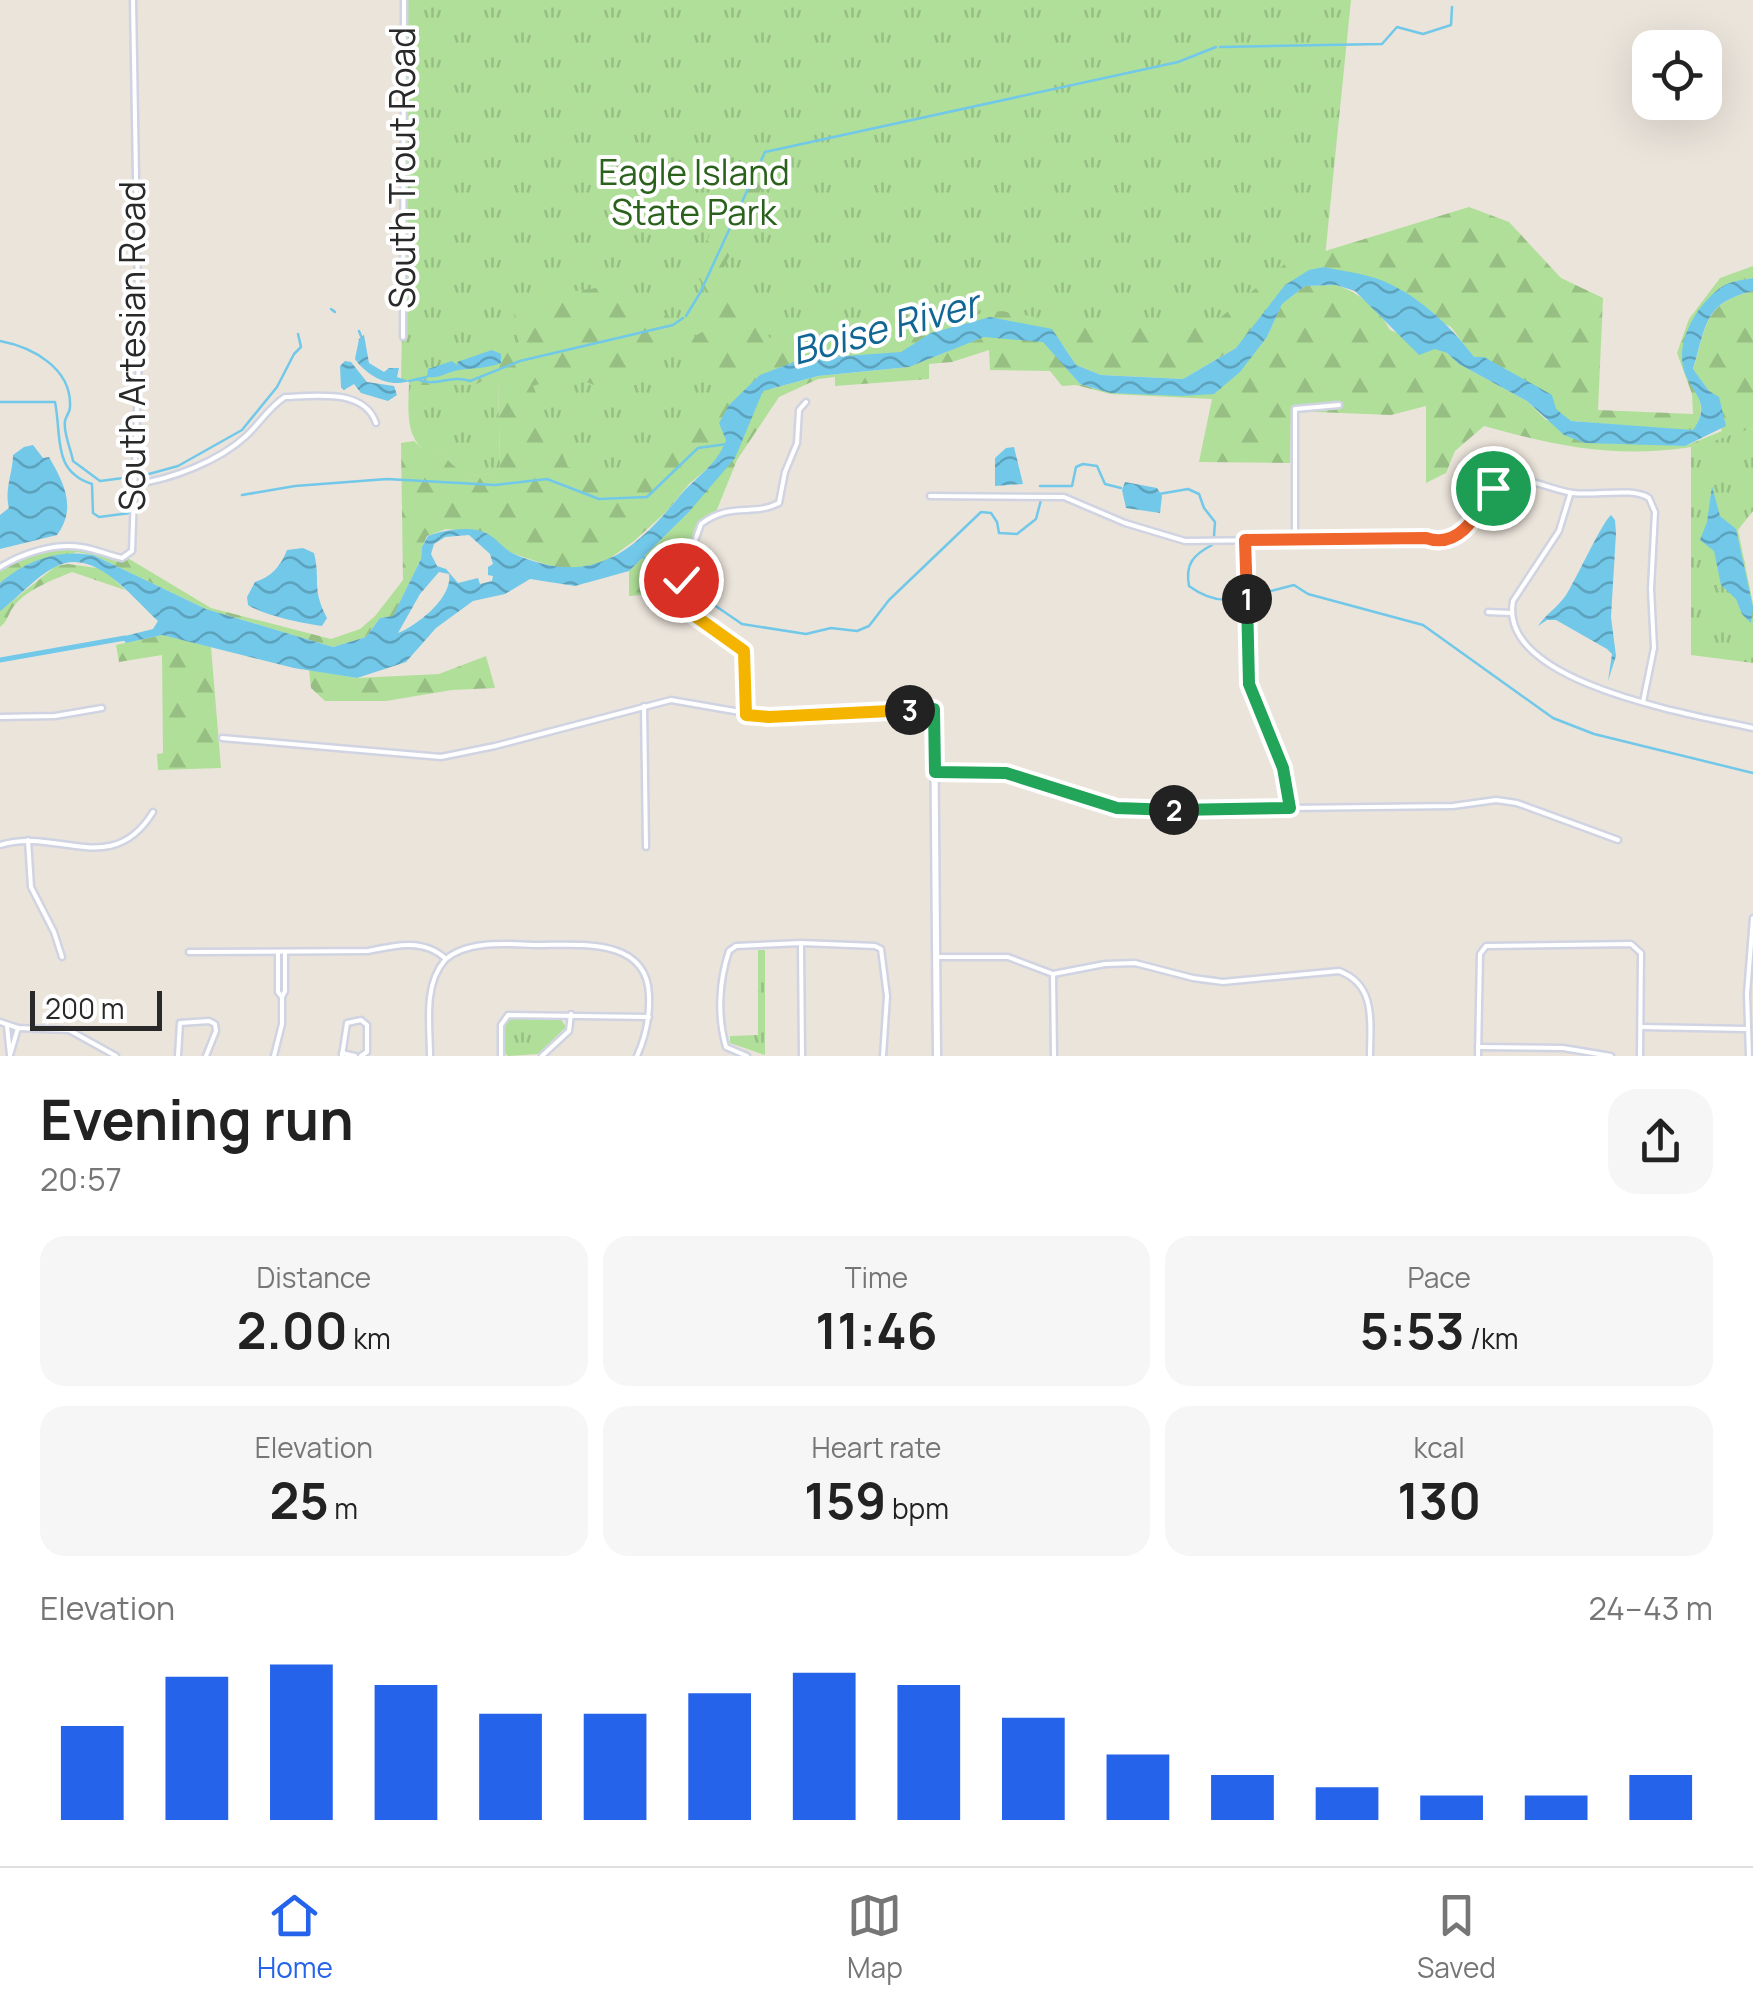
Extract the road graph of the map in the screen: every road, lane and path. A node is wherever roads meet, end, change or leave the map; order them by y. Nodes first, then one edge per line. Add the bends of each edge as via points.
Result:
1 (133, 0) edge
2 (404, 0) edge
3 (403, 337) dead end
4 (806, 402) dead end
5 (1339, 406) dead end
6 (376, 423) dead end
7 (135, 484) junction
8 (1571, 493) junction
9 (930, 496) dead end
10 (1245, 540) junction
11 (1295, 540) junction
12 (0, 566) edge
13 (1488, 612) dead end
14 (1511, 613) junction
15 (1643, 702) junction
16 (644, 706) junction
17 (102, 708) dead end
18 (934, 709) joint
19 (746, 715) junction
20 (0, 717) edge
21 (1753, 728) edge
22 (222, 738) dead end
23 (935, 772) junction
24 (1290, 808) junction
25 (153, 812) dead end
26 (28, 840) junction
27 (1618, 840) dead end
28 (0, 845) edge
29 (646, 847) dead end
30 (1753, 918) edge
31 (801, 944) junction
32 (188, 952) dead end
33 (281, 952) junction
34 (937, 956) junction
35 (62, 957) dead end
36 (446, 959) junction
37 (1053, 974) junction
38 (1750, 994) edge
39 (570, 1014) junction
40 (649, 1016) junction
41 (0, 1022) edge
42 (7, 1026) junction
43 (1640, 1027) junction
44 (18, 1028) junction
45 (1747, 1029) junction
46 (1478, 1048) junction
47 (98, 1052) edge
48 (342, 1054) edge
49 (10, 1055) edge
50 (107, 1055) edge
51 (116, 1056) edge
52 (178, 1056) edge
53 (206, 1056) edge
54 (274, 1056) edge
55 (358, 1056) edge
56 (430, 1056) edge
57 (501, 1056) edge
58 (542, 1056) edge
59 (637, 1056) edge
60 (747, 1056) edge
61 (802, 1056) edge
62 (883, 1056) edge
63 (937, 1056) edge
64 (1054, 1056) edge
65 (1370, 1056) edge
66 (1478, 1056) edge
67 (1611, 1056) edge
68 (1640, 1056) edge
69 (1748, 1056) edge

1 - 7 street, South Artesian Road
2 - 3 street, South Trout Road
4 - 19 street via 779,503 725,510 700,524 685,563 688,611 744,651
5 - 11 street via 1295,409
6 - 7 street via 368,407 348,398 285,396 219,454
7 - 12 street, South Artesian Road via 130,555 75,546
8 - 11 street via 1504,480 1460,534
8 - 14 street via 1560,531 1518,591
8 - 15 street via 1634,492 1650,498 1655,512 1654,648
9 - 10 street via 1064,496 1186,541
10 - 11 street
10 - 24 street via 1249,684 1283,768
13 - 14 street
14 - 15 street via 1518,636 1544,658 1584,683
15 - 21 street
16 - 19 street via 670,700
16 - 22 street via 441,757
16 - 29 street
17 - 20 street
18 - 19 street
18 - 23 street
23 - 24 street via 1006,773 1124,810
23 - 34 street
24 - 27 street via 1507,801
25 - 26 street via 134,835 106,848
26 - 28 street
26 - 35 street via 31,887
30 - 38 street
31 - 60 street via 731,948 721,1019 726,1047
31 - 61 street
31 - 62 street via 881,950 888,996
32 - 33 street
33 - 36 street via 424,946
33 - 54 street via 282,1024
34 - 37 street via 1008,957
34 - 63 street
36 - 40 street via 471,946 618,950 647,977
36 - 56 street via 432,980
37 - 64 street
37 - 65 street via 1142,964 1214,982 1329,970 1353,978 1369,1001
38 - 45 street
39 - 40 street
39 - 57 street via 504,1017
39 - 58 street via 569,1031
40 - 59 street
41 - 42 street
42 - 44 street
42 - 49 street
43 - 45 street
43 - 46 street via 1637,947 1490,945 1480,954
43 - 68 street
44 - 47 street via 69,1030
44 - 49 street
45 - 69 street
46 - 66 street
46 - 67 street via 1563,1048
47 - 50 street
48 - 55 street
48 - 55 street via 346,1023 361,1020 368,1045
50 - 51 street
52 - 53 street via 180,1023 209,1020 216,1030

